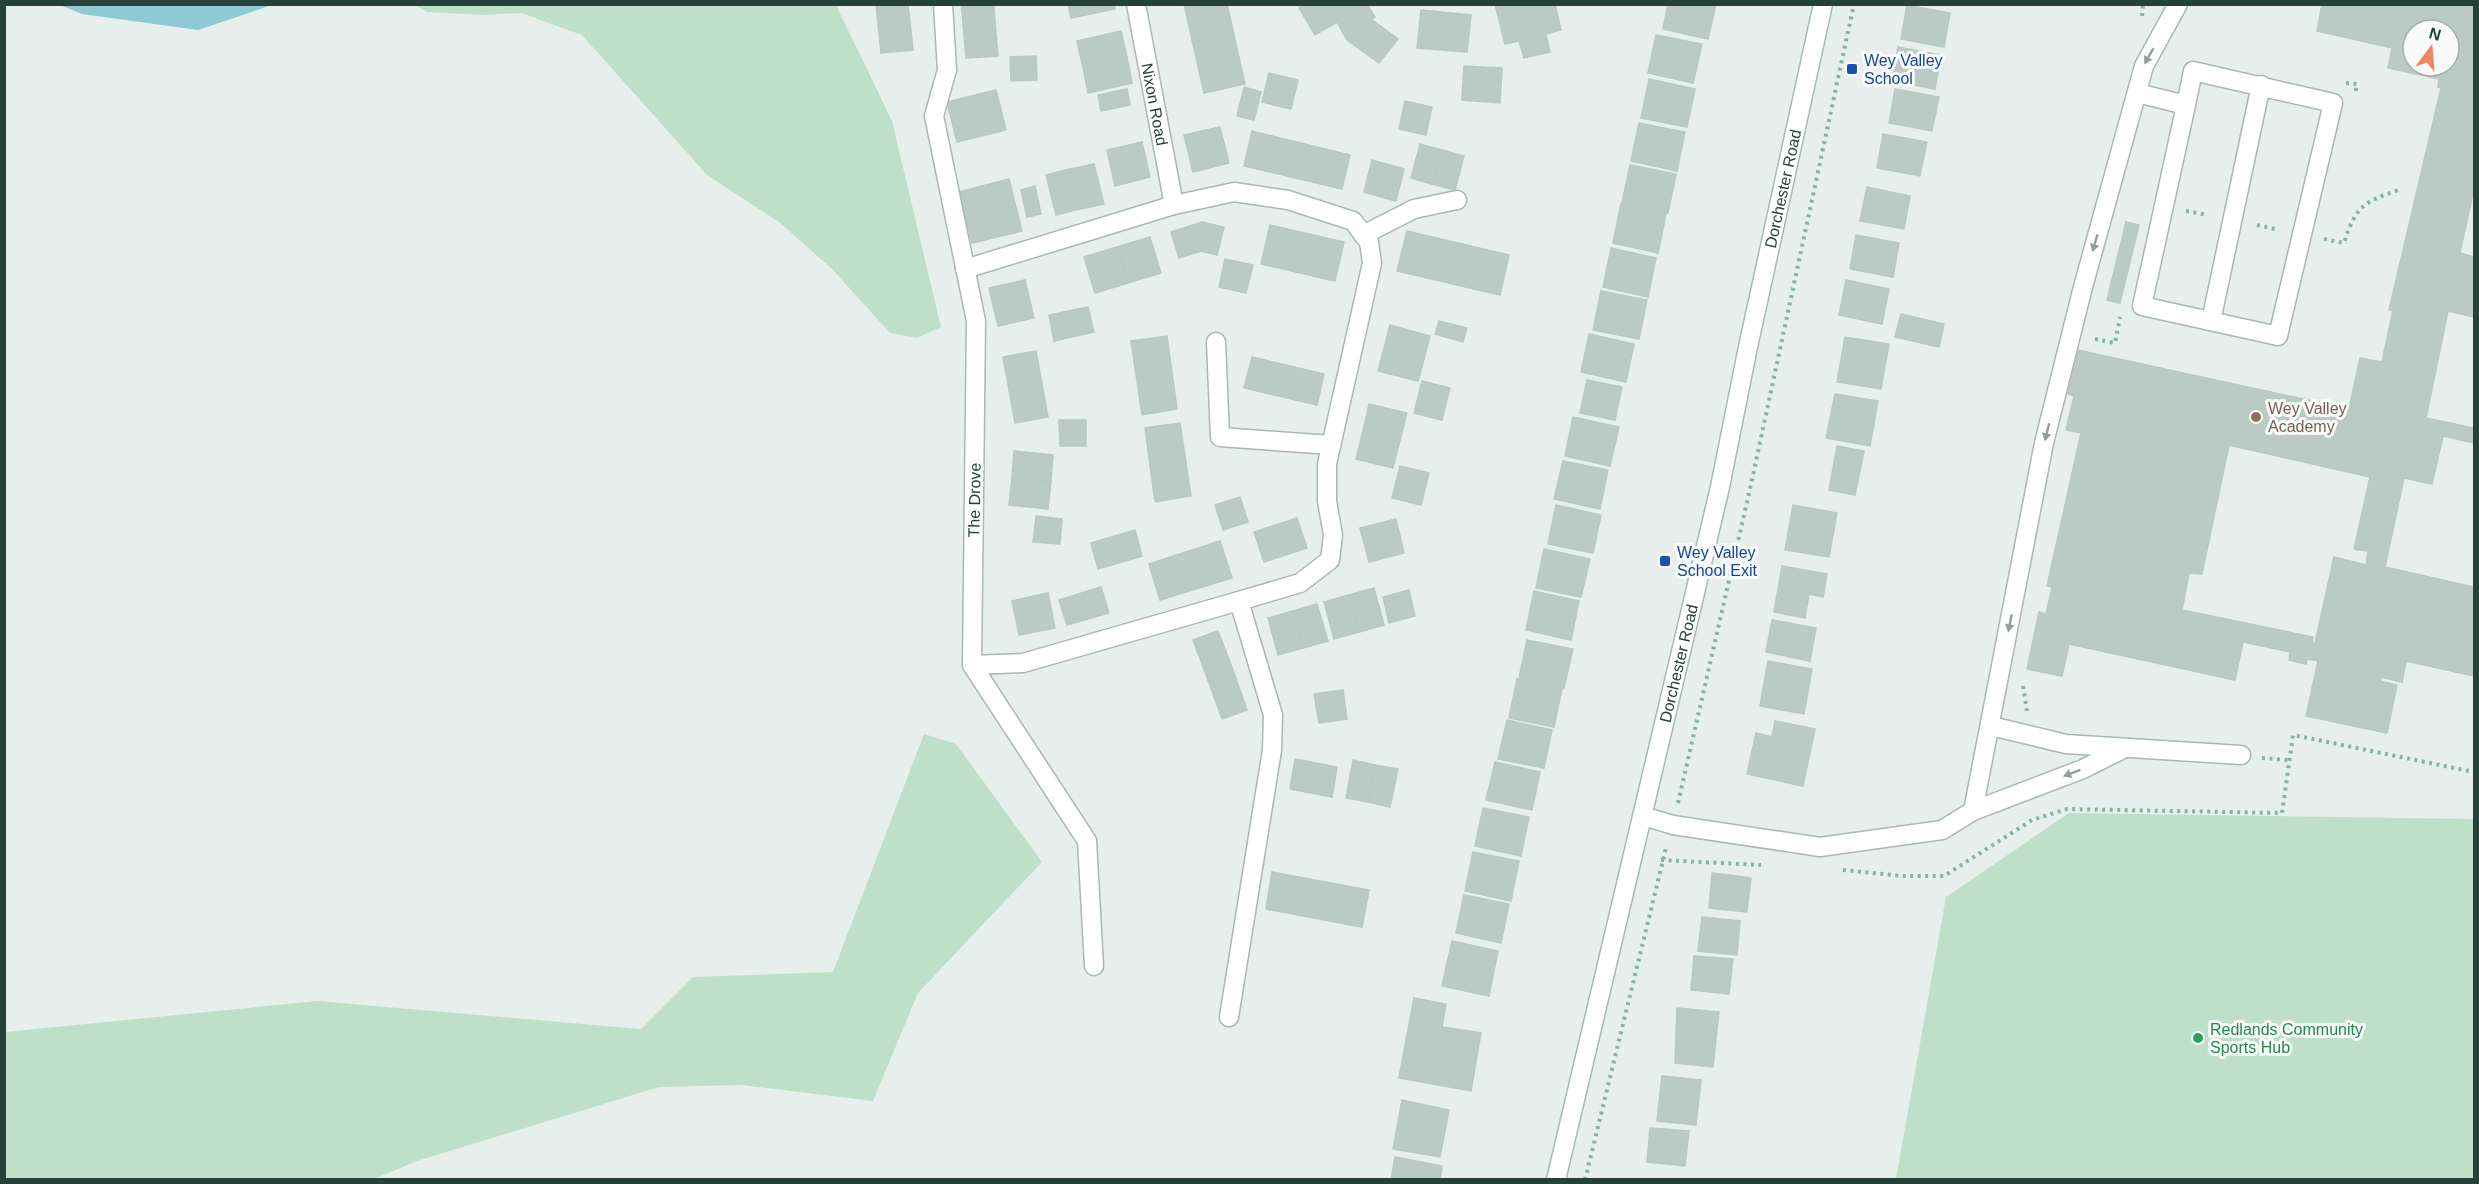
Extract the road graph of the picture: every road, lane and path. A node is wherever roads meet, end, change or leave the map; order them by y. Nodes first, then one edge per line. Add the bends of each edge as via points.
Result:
1 (943, 4) edge
2 (1136, 4) edge
3 (1823, 4) edge
4 (1854, 4) edge
5 (2178, 4) edge
6 (2262, 85) junction
7 (2138, 93) junction
8 (2187, 105) junction
9 (1457, 200) dead end
10 (1174, 205) junction
11 (1363, 235) junction
12 (965, 269) junction
13 (2211, 321) junction
14 (1216, 342) dead end
15 (1331, 445) junction
16 (1239, 601) junction
17 (972, 665) junction
18 (2021, 677) dead end
19 (2029, 721) dead end
20 (1991, 726) junction
21 (2125, 748) junction
22 (2241, 755) dead end
23 (2475, 772) edge
24 (1973, 812) junction
25 (1643, 816) junction
26 (2007, 822) dead end
27 (1673, 825) junction
28 (2013, 832) junction
29 (1633, 855) junction
30 (1662, 860) junction
31 (1762, 865) dead end
32 (1839, 870) dead end
33 (1095, 966) dead end
34 (1229, 1017) dead end
35 (1556, 1179) edge
36 (1586, 1179) edge

1 - 12 street, The Drove via 947,70 934,116
2 - 10 street, Nixon Road
3 - 25 street, Dorchester Road via 1720,487
4 - 27 path via 1753,477
5 -> 7 street via 2144,66
6 - 8 street via 2193,70
6 - 13 street
6 - 13 street via 2332,103 2278,336
7 - 8 street
7 -> 20 street via 2044,443
8 - 13 street via 2142,306
9 - 11 street via 1414,209
10 - 11 street via 1234,192 1288,200 1353,221
10 - 12 street
11 - 15 street via 1369,242 1372,263
12 - 17 street, The Drove via 976,321
14 - 15 street via 1220,437
15 - 16 street via 1327,464 1330,560 1300,583
16 - 17 street via 1023,663
16 - 34 street via 1273,715 1272,750
17 - 33 street via 1087,841
18 - 19 path
20 - 21 street via 2066,744
20 - 24 street
21 - 22 street
21 -> 24 street via 2083,769
23 - 28 path via 2294,735 2282,813 2067,809 2032,820
24 - 27 street via 1942,830 1820,847
25 - 27 street
25 - 29 street, Dorchester Road
26 - 28 path
27 - 30 path
28 - 32 path via 1944,876
29 - 30 path
29 - 35 street, Dorchester Road
30 - 31 path
30 - 36 path

